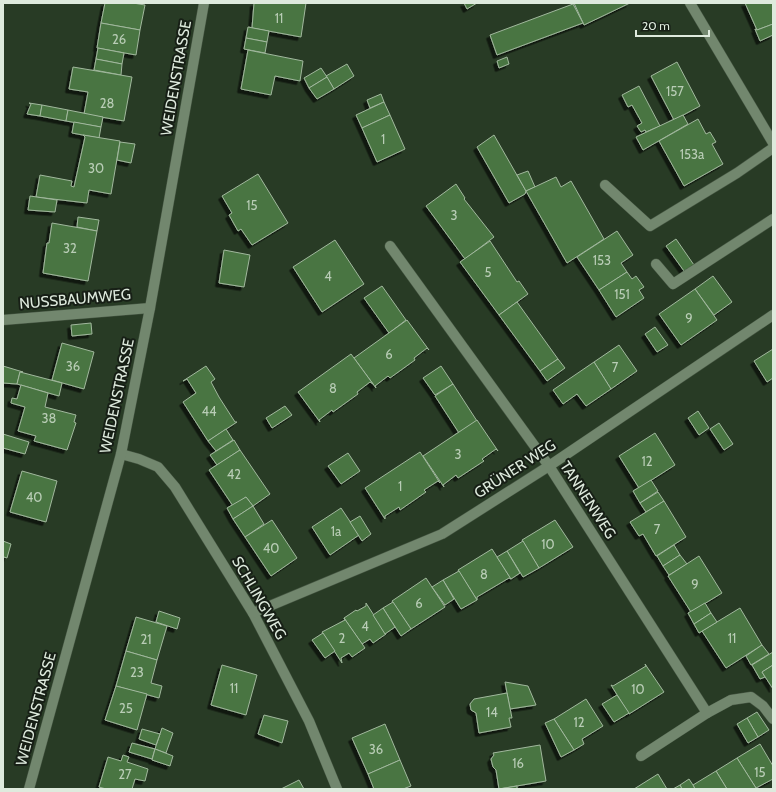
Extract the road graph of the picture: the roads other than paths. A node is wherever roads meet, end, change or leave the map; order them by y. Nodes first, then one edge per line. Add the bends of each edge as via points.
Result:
1 (204, 3) edge
2 (690, 3) edge
3 (773, 143) edge
4 (773, 148) edge
5 (605, 185) dead end
6 (773, 219) edge
7 (390, 246) dead end
8 (656, 264) dead end
9 (150, 308) junction
10 (773, 315) edge
11 (3, 320) edge
12 (121, 454) junction
13 (549, 466) junction
14 (253, 613) junction
15 (707, 713) junction
16 (773, 719) edge
17 (641, 756) dead end
18 (29, 789) edge
19 (337, 789) edge

1 - 9 street, WEIDENSTRASSE
2 - 3 street
4 - 5 street via 736,174 650,226
6 - 8 street via 673,284
7 - 13 street, TANNENWEG
9 - 11 street, NUSSBAUMWEG
9 - 12 street, WEIDENSTRASSE
10 - 13 street, GRÜNER WEG
12 - 14 street, SCHLINGWEG via 158,467 175,487
12 - 18 street, WEIDENSTRASSE
13 - 14 street, GRÜNER WEG via 442,534
13 - 15 street, TANNENWEG
14 - 19 street, SCHLINGWEG via 309,721
15 - 16 street via 731,700 751,697 763,706
15 - 17 street

